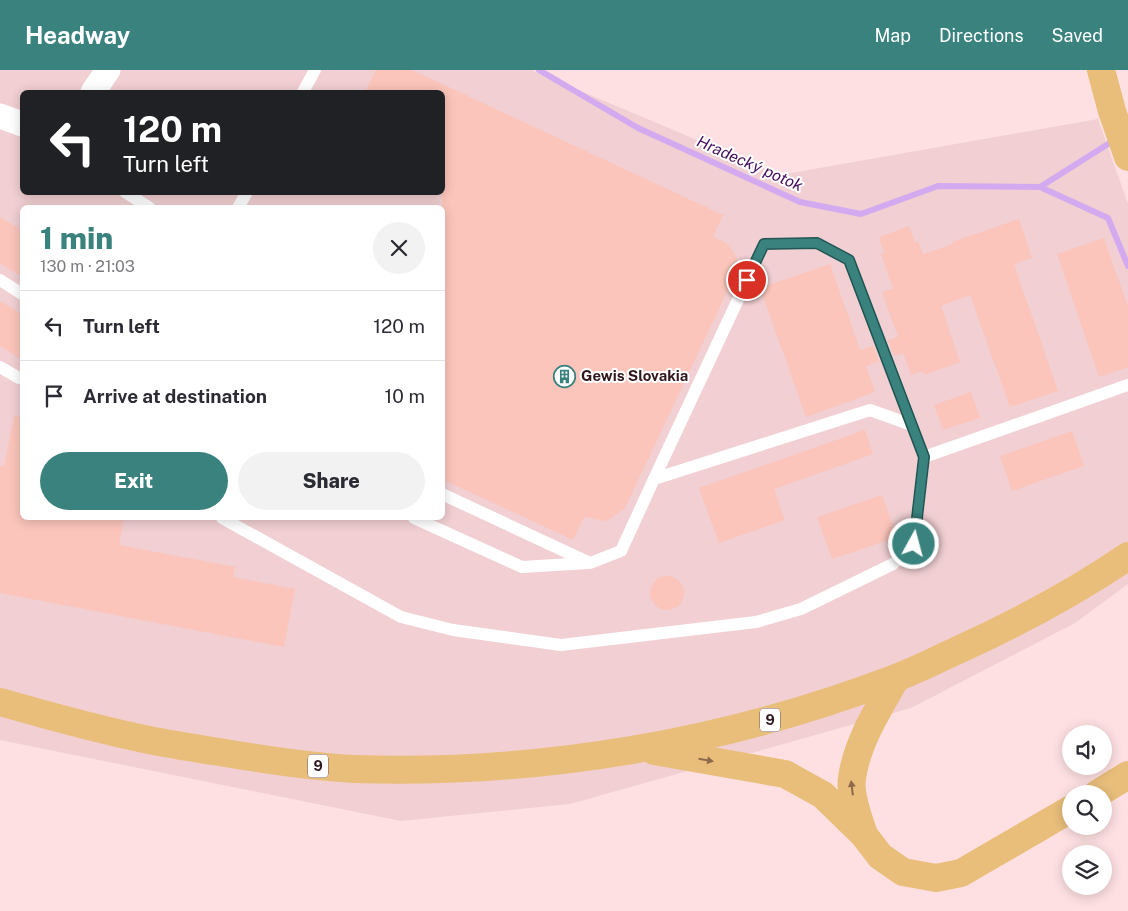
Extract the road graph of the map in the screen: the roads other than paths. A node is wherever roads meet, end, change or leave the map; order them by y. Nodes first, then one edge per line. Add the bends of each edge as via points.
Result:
1 (108, 70) edge
2 (315, 70) edge
3 (1101, 70) edge
4 (94, 90) edge
5 (304, 90) edge
6 (0, 116) edge
7 (20, 123) edge
8 (1128, 156) edge
9 (130, 195) edge
10 (145, 205) edge
11 (0, 280) edge
12 (20, 293) edge
13 (0, 367) edge
14 (19, 378) dead end
15 (1128, 385) edge
16 (912, 425) junction
17 (924, 457) junction
18 (654, 480) junction
19 (445, 495) edge
20 (226, 520) edge
21 (418, 520) edge
22 (1128, 556) edge
23 (590, 563) junction
24 (896, 678) junction
25 (0, 702) edge
26 (641, 749) junction
27 (1128, 776) edge
28 (1112, 785) edge
29 (1062, 814) edge
30 (864, 835) junction

1 - 4 street
2 - 5 lane
3 - 8 main road
6 - 7 street
9 - 10 lane
11 - 12 lane
13 - 14 lane
15 - 17 lane
16 - 17 lane
16 - 18 lane via 870,410
16 - 18 lane via 849,260 817,243 764,244
17 - 20 lane via 914,544 892,564 801,609 756,622 561,645 453,630 401,617
18 - 23 lane via 621,551
19 - 23 lane
21 - 23 lane via 522,567
22 - 24 main road, 9 via 1090,582 1001,631
24 - 26 main road, 9 via 777,718
30 -> 24 main road, 9 via 851,779 872,718
25 - 26 main road, 9 via 148,740 303,765 353,769 493,766
26 -> 30 main road, 9 via 785,774 823,795
27 - 28 main road
29 - 30 main road, 9 via 961,873 936,878 903,872 880,856

